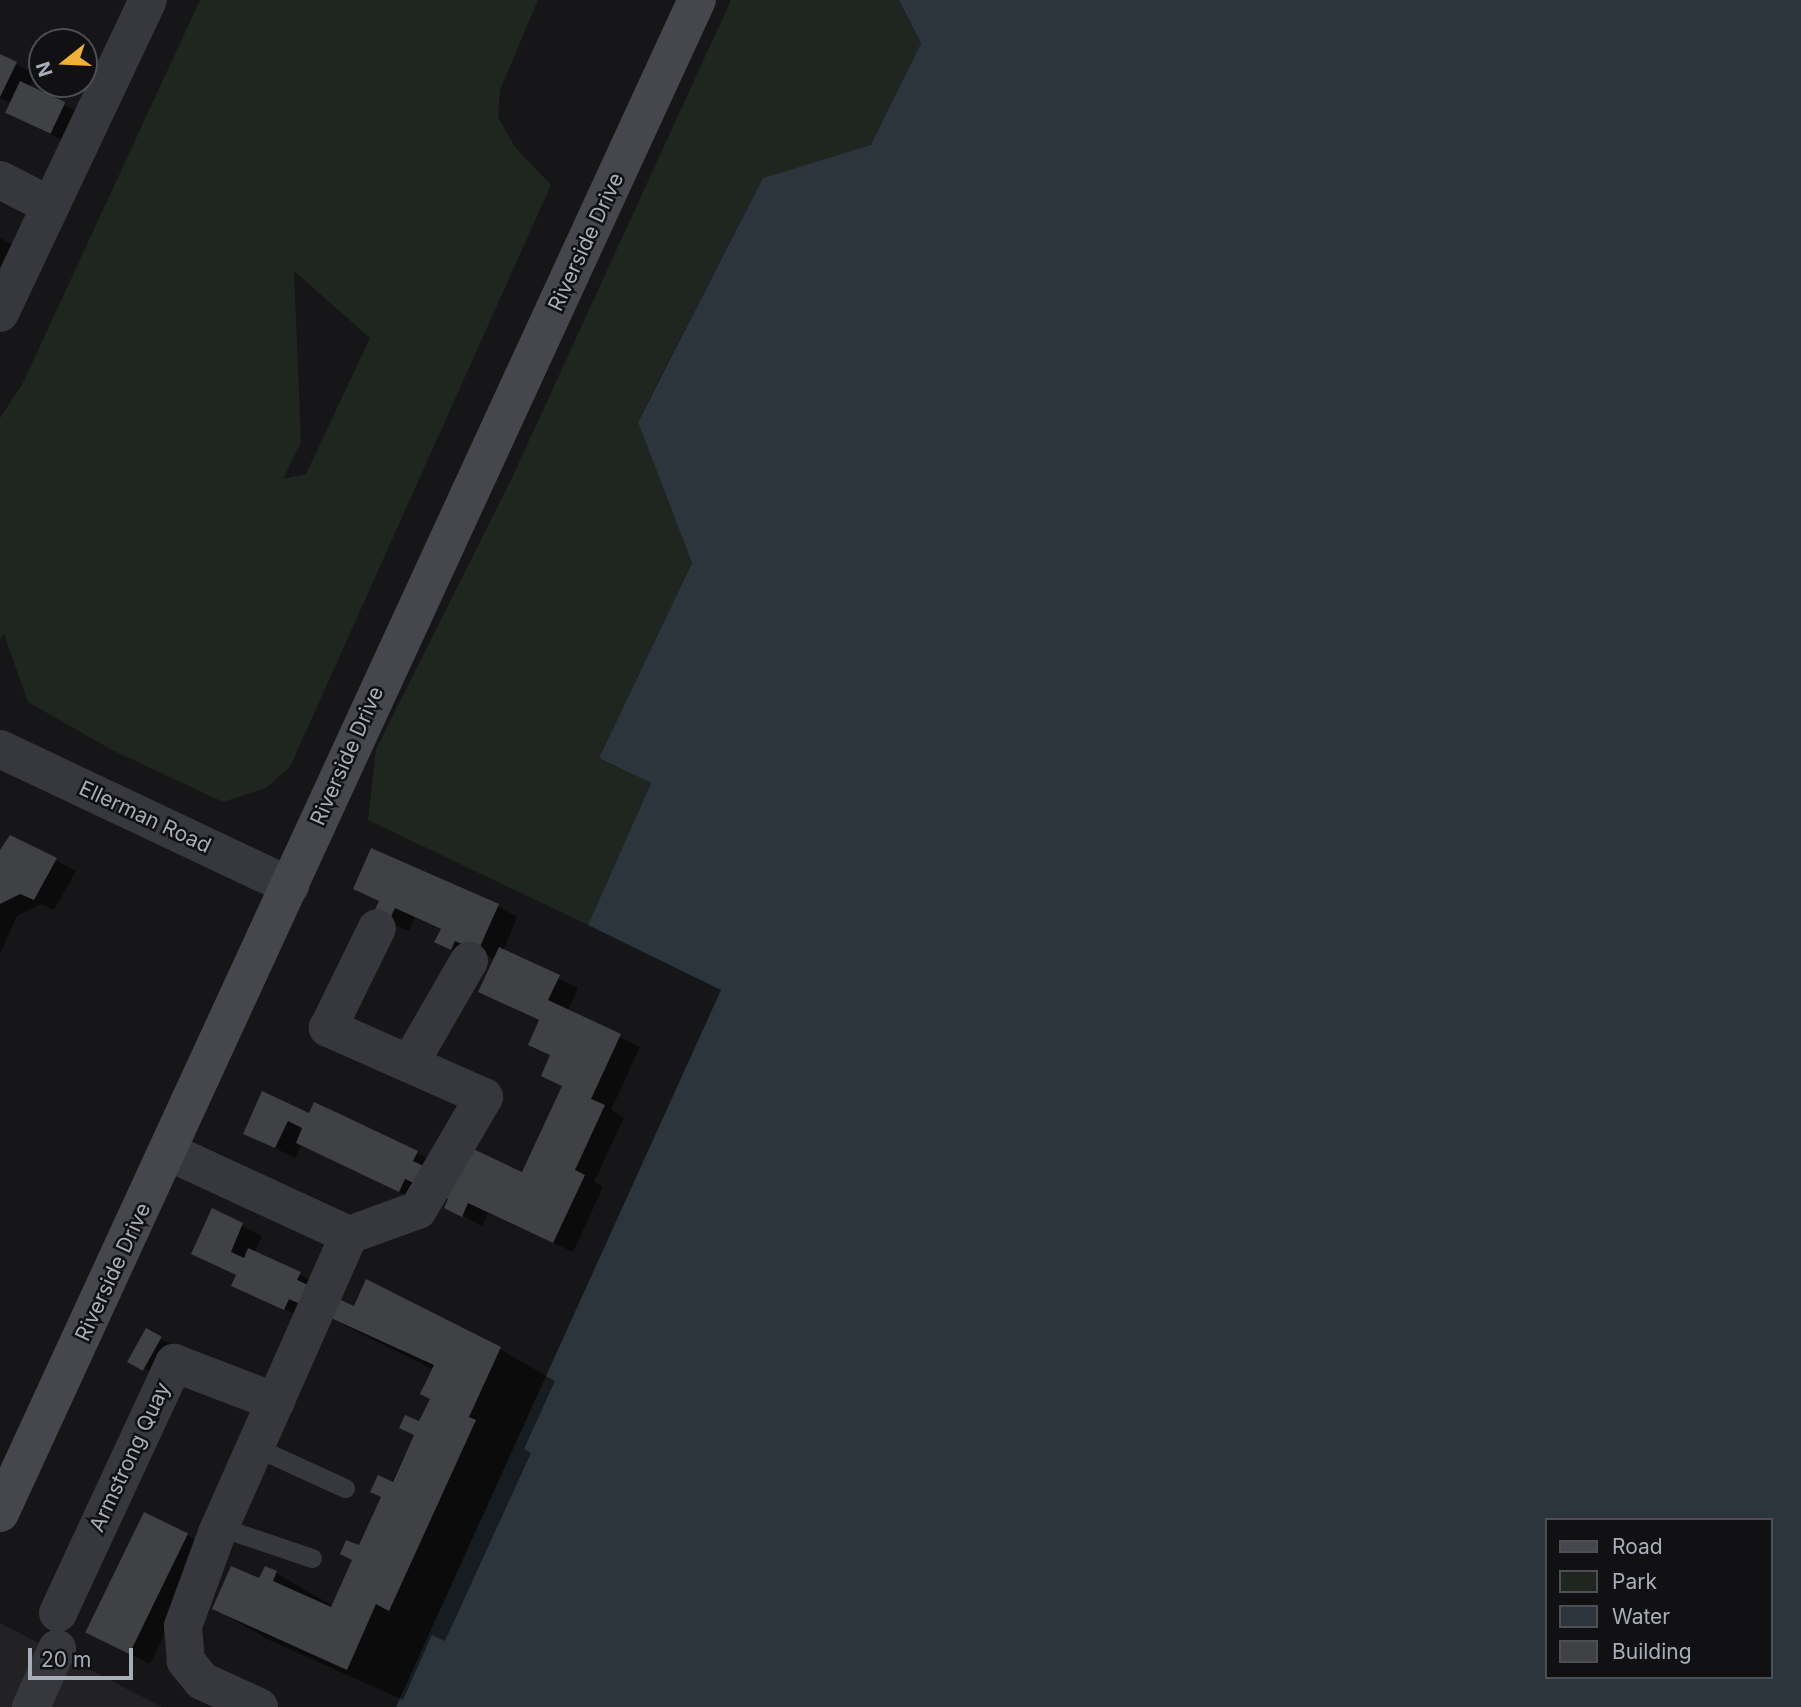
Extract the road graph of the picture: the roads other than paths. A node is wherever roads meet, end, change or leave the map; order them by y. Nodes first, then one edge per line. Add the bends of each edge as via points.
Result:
1 (148, 0) edge
2 (697, 0) edge
3 (0, 180) edge
4 (51, 206) junction
5 (0, 313) edge
6 (0, 749) edge
7 (290, 886) junction
8 (377, 928) dead end
9 (469, 961) dead end
10 (410, 1063) junction
11 (169, 1152) junction
12 (349, 1235) junction
13 (276, 1402) junction
14 (255, 1447) junction
15 (345, 1488) dead end
16 (0, 1513) edge
17 (220, 1527) junction
18 (312, 1558) dead end
19 (31, 1707) edge
20 (259, 1707) edge

1 - 4 street
2 - 7 street, Riverside Drive via 369,704
3 - 4 street
4 - 5 street
6 - 7 street, Ellerman Road
7 - 11 street, Riverside Drive
8 - 10 street via 328,1028
9 - 10 street
10 - 12 street via 484,1097 418,1210
11 - 12 street
11 - 16 street, Riverside Drive
12 - 13 street
13 - 14 street
13 - 19 street, Armstrong Quay via 174,1363 57,1631
14 - 15 lane
14 - 17 street
17 - 18 lane
17 - 20 street via 183,1626 186,1661 202,1681

